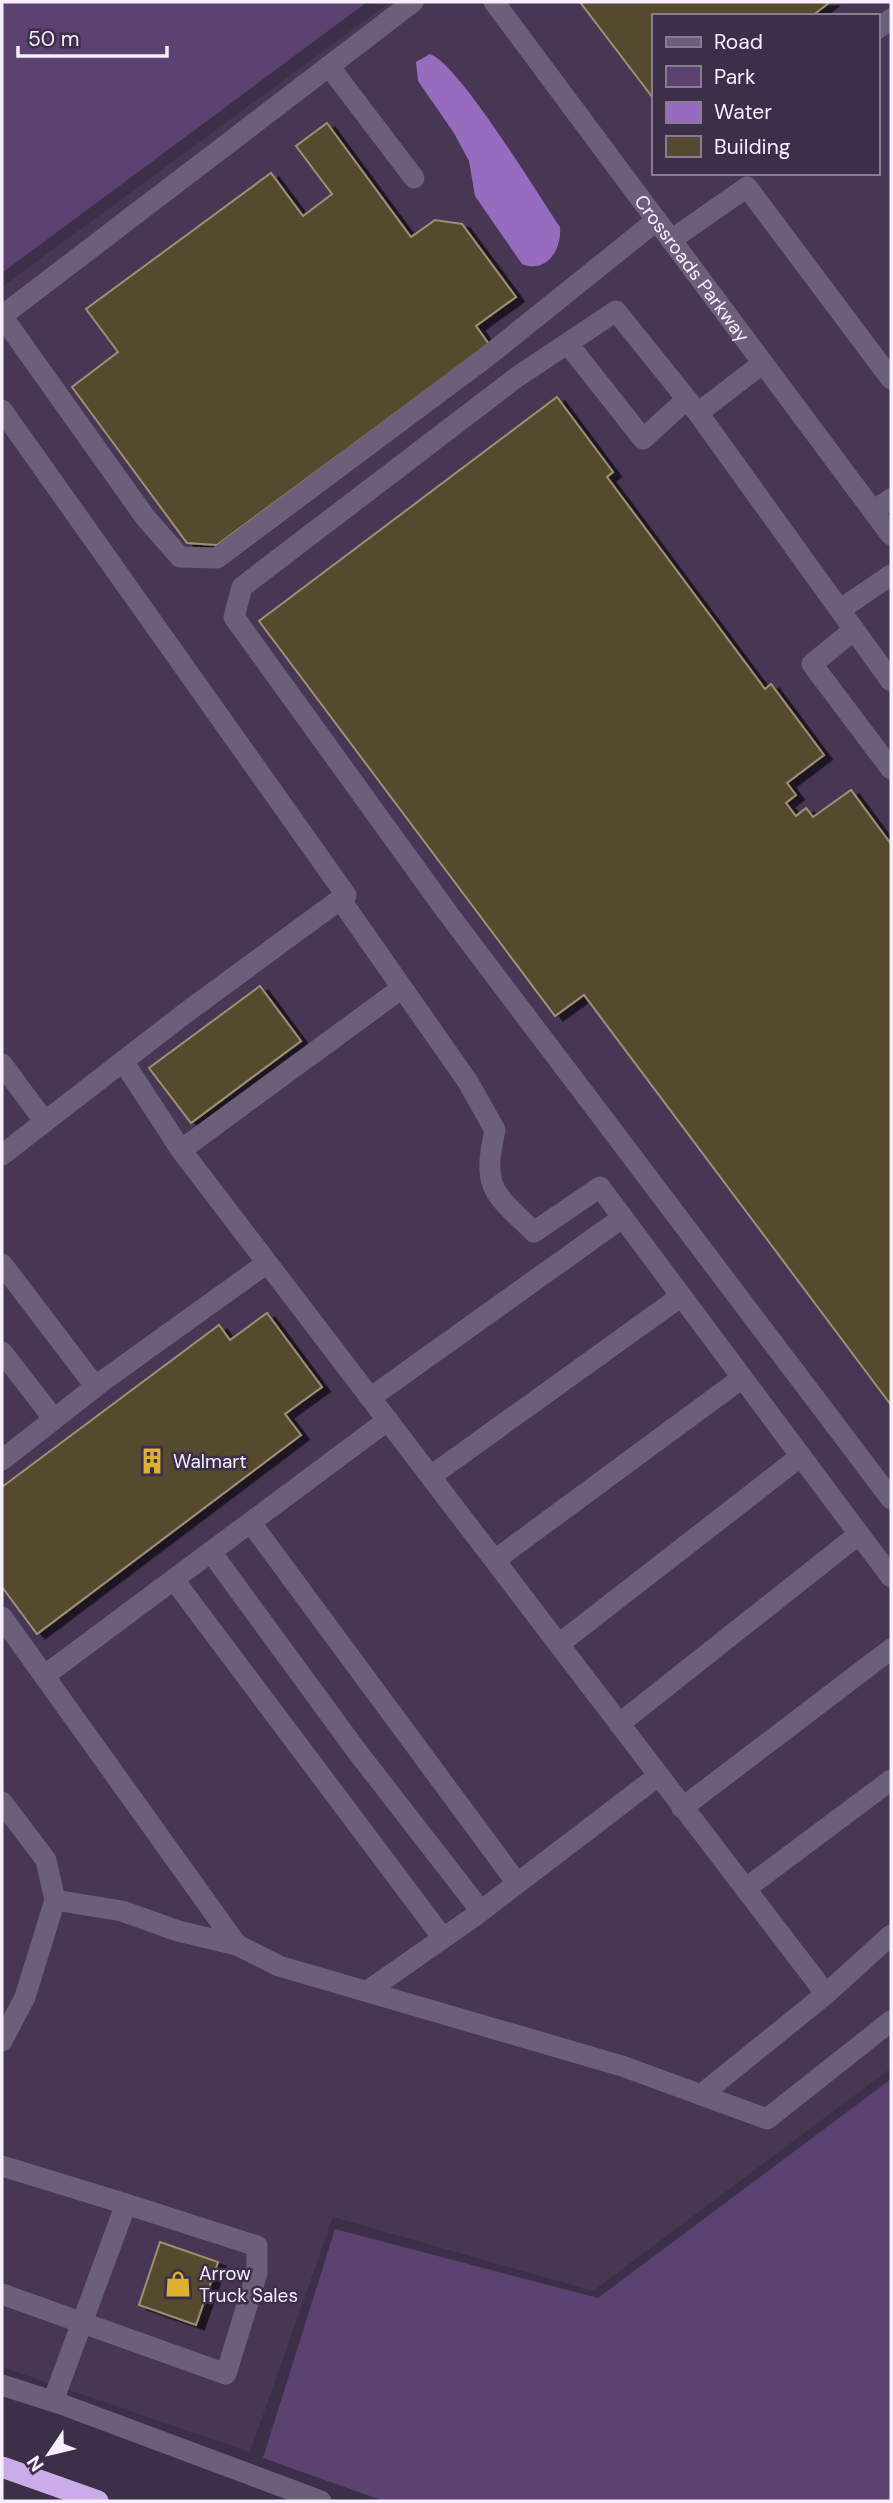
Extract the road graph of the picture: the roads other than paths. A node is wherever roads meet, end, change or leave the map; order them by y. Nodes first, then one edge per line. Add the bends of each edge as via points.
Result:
1 (413, 2) edge
2 (494, 2) edge
3 (329, 66) junction
4 (414, 178) dead end
5 (751, 180) edge
6 (657, 220) junction
7 (671, 240) junction
8 (568, 344) junction
9 (763, 363) junction
10 (891, 379) edge
11 (693, 406) junction
12 (2, 410) edge
13 (891, 499) edge
14 (873, 511) junction
15 (891, 535) edge
16 (891, 575) edge
17 (841, 609) junction
18 (854, 630) junction
19 (891, 681) edge
20 (891, 769) edge
21 (340, 899) junction
22 (402, 988) junction
23 (123, 1061) junction
24 (2, 1065) edge
25 (45, 1122) junction
26 (3, 1150) edge
27 (181, 1150) junction
28 (622, 1218) junction
29 (267, 1263) junction
30 (2, 1264) edge
31 (680, 1297) junction
32 (2, 1352) edge
33 (742, 1378) junction
34 (96, 1387) junction
35 (370, 1398) junction
36 (54, 1419) junction
37 (388, 1420) junction
38 (801, 1457) junction
39 (2, 1460) edge
40 (431, 1476) junction
41 (891, 1499) edge
42 (251, 1523) junction
43 (859, 1534) junction
44 (211, 1552) junction
45 (495, 1560) junction
46 (891, 1577) edge
47 (174, 1580) junction
48 (2, 1617) edge
49 (559, 1644) junction
50 (891, 1649) edge
51 (44, 1676) junction
52 (619, 1724) junction
53 (658, 1776) junction
54 (891, 1780) edge
55 (2, 1802) edge
56 (682, 1808) junction
57 (517, 1883) junction
58 (745, 1889) junction
59 (55, 1900) junction
60 (481, 1911) junction
61 (891, 1935) edge
62 (443, 1938) junction
63 (237, 1945) junction
64 (369, 1990) junction
65 (826, 1994) junction
66 (891, 2021) edge
67 (2, 2041) edge
68 (701, 2095) junction
69 (2, 2166) edge
70 (126, 2204) junction
71 (2, 2294) edge
72 (82, 2323) junction
73 (2, 2385) edge
74 (53, 2401) junction
75 (2, 2467) edge
76 (98, 2501) edge
77 (321, 2501) edge

1 - 3 street
2 - 6 street, Crossroads Parkway
3 - 4 street
3 - 6 street via 2,316 145,517 180,557 217,558 489,355
5 - 7 street
5 - 10 street
6 - 7 street, Crossroads Parkway
7 - 9 street, Crossroads Parkway
8 - 11 street via 616,312
8 - 11 street via 643,439
8 - 41 street via 517,377 242,587 234,617 447,912
9 - 11 street
9 - 14 street, Crossroads Parkway
11 - 17 street
12 - 21 street via 346,895
13 - 14 street
14 - 15 street, Crossroads Parkway
16 - 17 street
17 - 18 street
18 - 19 street
18 - 20 street via 812,664
21 - 22 street
21 - 23 street
22 - 27 street
22 - 28 street via 468,1082 495,1130 488,1164 494,1191 506,1205 534,1232 600,1187
23 - 25 street
23 - 27 street
24 - 25 street
25 - 26 street
27 - 29 street
28 - 31 street
28 - 35 street
29 - 34 street
29 - 35 street
30 - 34 street
31 - 33 street
31 - 40 street
32 - 36 street
33 - 38 street
33 - 45 street
34 - 36 street
35 - 37 street
36 - 39 street
37 - 40 street
37 - 42 street
38 - 43 street
38 - 49 street
40 - 45 street
42 - 44 street
42 - 57 street
43 - 46 street
43 - 52 street
44 - 47 street
44 - 60 street
45 - 49 street
47 - 51 street
47 - 62 street
48 - 51 street
49 - 52 street
50 - 56 street
51 - 63 street
52 - 53 street
53 - 56 street
53 - 57 street
54 - 58 street
55 - 59 street via 46,1860
56 - 58 street
57 - 60 street
58 - 65 street
59 - 63 street via 122,1911
59 - 67 street via 25,1997
60 - 62 street
61 - 65 street
62 - 64 street
63 - 64 street via 279,1966
64 - 68 street via 622,2066
65 - 68 street
66 - 68 street via 767,2119
69 - 70 street
70 - 72 street
70 - 72 street via 257,2246 257,2273 226,2374
71 - 72 street
72 - 74 street
73 - 74 street
74 - 77 street
75 - 76 highway

